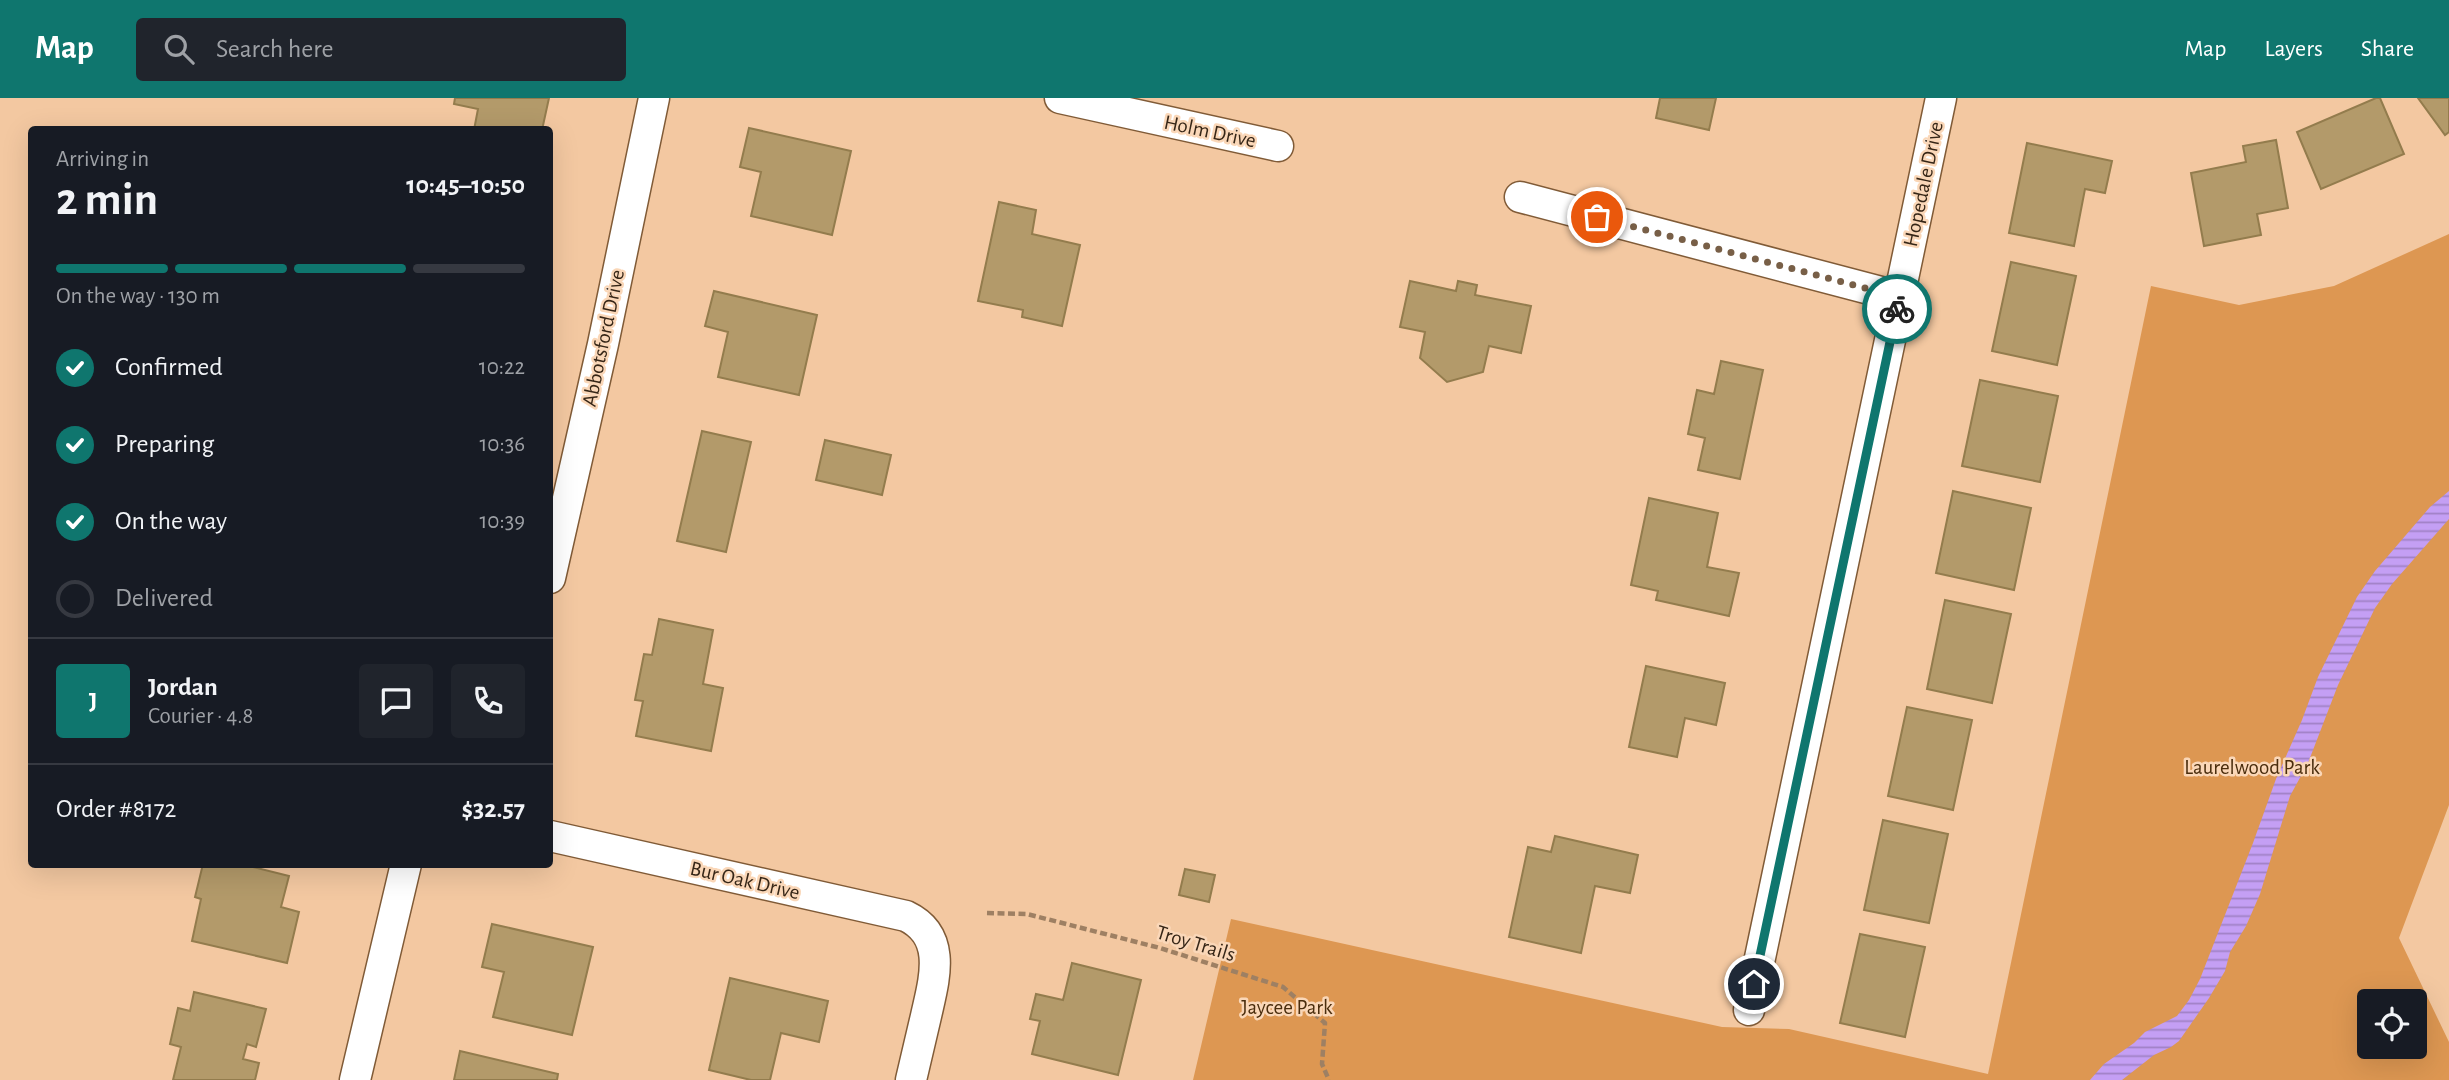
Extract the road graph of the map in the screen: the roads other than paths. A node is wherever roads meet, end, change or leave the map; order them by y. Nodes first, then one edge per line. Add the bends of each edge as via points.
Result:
1 (654, 98) edge
2 (1060, 98) edge
3 (1941, 98) edge
4 (1278, 146) dead end
5 (1520, 197) dead end
6 (1899, 297) junction
7 (553, 565) edge
8 (553, 837) edge
9 (404, 868) edge
10 (1749, 1010) dead end
11 (355, 1080) edge
12 (911, 1080) edge

1 - 7 street, Abbotsford Drive
2 - 4 street, Holm Drive
3 - 6 street, Hopedale Drive
5 - 6 street
6 - 10 street, Hopedale Drive
8 - 12 street, Bur Oak Drive via 918,921 931,939 936,960
9 - 11 street

